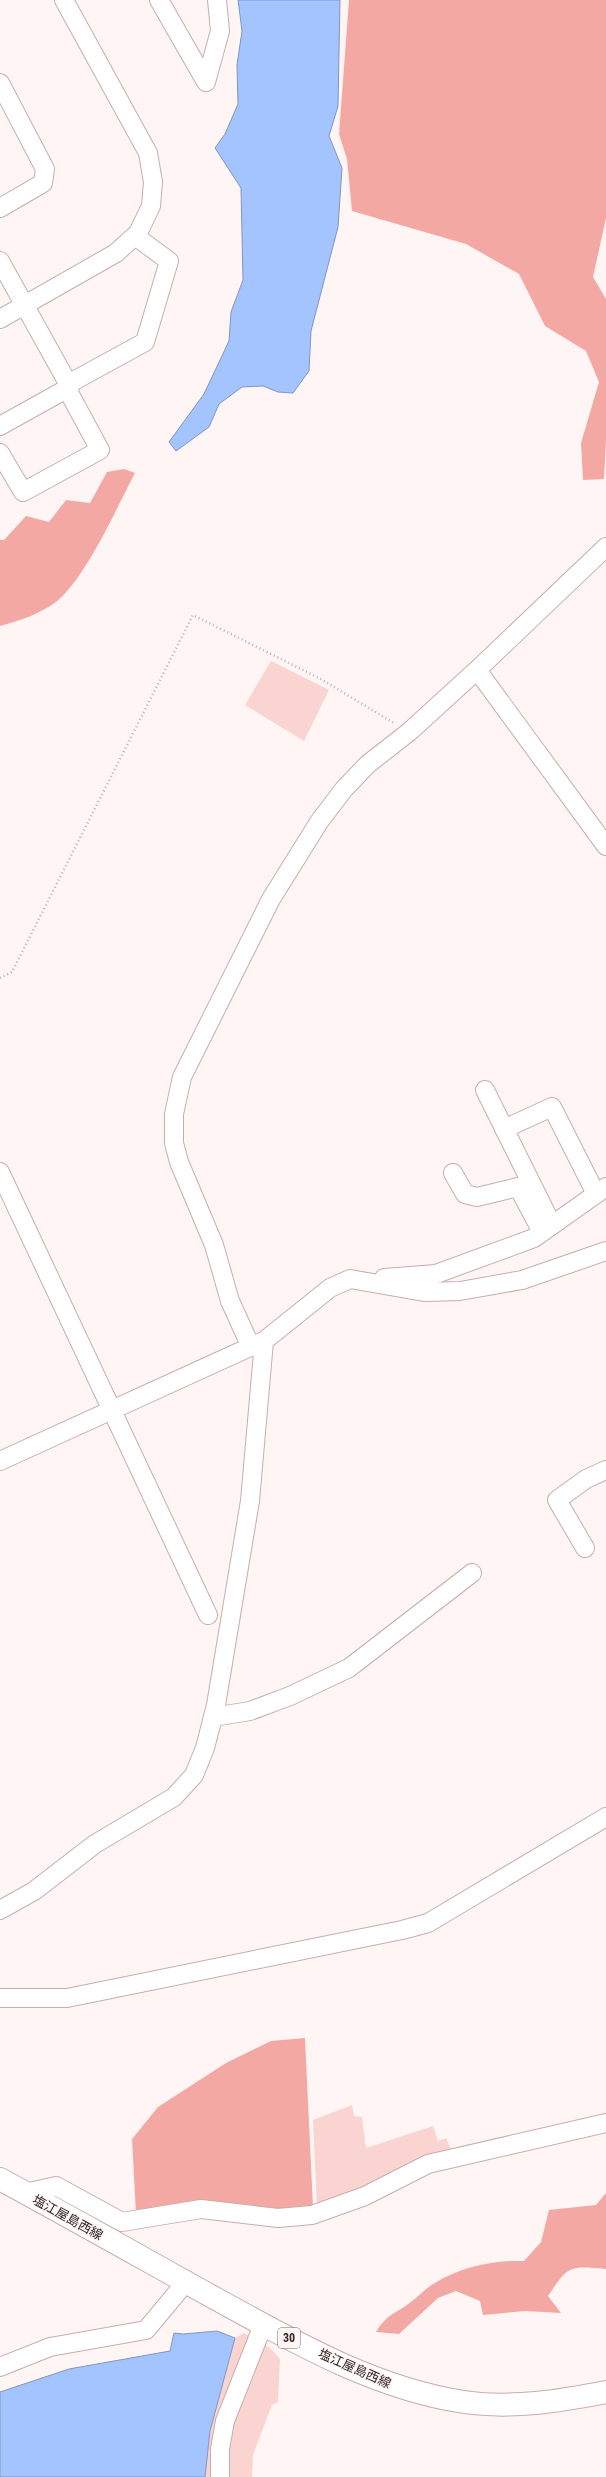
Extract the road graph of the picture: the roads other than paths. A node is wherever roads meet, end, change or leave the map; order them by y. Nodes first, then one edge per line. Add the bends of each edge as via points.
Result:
1 (64, 0) edge
2 (159, 0) edge
3 (217, 0) edge
4 (0, 83) edge
5 (0, 208) edge
6 (135, 236) junction
7 (0, 261) edge
8 (25, 305) junction
9 (0, 319) edge
10 (68, 386) junction
11 (0, 426) edge
12 (0, 453) edge
13 (606, 547) edge
14 (477, 670) junction
15 (606, 846) edge
16 (485, 1090) dead end
17 (504, 1129) junction
18 (0, 1172) edge
19 (454, 1173) dead end
20 (601, 1191) edge
21 (547, 1229) junction
22 (606, 1251) edge
23 (350, 1279) junction
24 (257, 1344) junction
25 (111, 1408) junction
26 (0, 1461) edge
27 (606, 1470) edge
28 (585, 1548) dead end
29 (472, 1573) dead end
30 (208, 1615) dead end
31 (213, 1717) junction
32 (606, 1817) edge
33 (0, 1910) edge
34 (0, 1998) edge
35 (606, 2124) edge
36 (0, 2179) edge
37 (25, 2193) junction
38 (186, 2282) junction
39 (263, 2325) junction
40 (0, 2367) edge
41 (606, 2392) edge
42 (220, 2477) edge

1 - 6 street via 148,153 153,182 151,206
2 - 3 street via 206,82 220,31
4 - 5 street via 45,169 43,183
6 - 8 street via 116,253
6 - 10 street via 169,261 145,342
7 - 8 street
8 - 9 street
8 - 10 street
10 - 11 street
10 - 12 street via 100,450 23,492
13 - 14 street
14 - 15 street
14 - 24 street via 409,732 368,764 344,789 314,828 271,899 182,1077 174,1114 174,1143 179,1162 214,1245 230,1301
16 - 17 street
17 - 20 street via 552,1107
17 - 21 street
18 - 25 street
19 - 21 street via 465,1194 477,1197 518,1187
20 - 21 street
21 - 23 street via 527,1240 436,1274
22 - 23 street via 522,1280 460,1291 424,1292
23 - 24 street via 330,1288
24 - 25 street
24 - 31 street via 250,1501
25 - 26 street
25 - 30 street
27 - 28 street via 586,1479 557,1500
29 - 31 street via 349,1668 290,1696 250,1711
31 - 33 street via 194,1775 174,1797 95,1844 34,1892
32 - 34 street via 428,1923 67,1998
35 - 37 street via 428,2164 365,2196 312,2215 278,2218 201,2209 122,2222 56,2186
36 - 37 main road, 塩江屋島西線 / 30
37 - 38 main road, 塩江屋島西線 / 30
38 - 39 main road, 塩江屋島西線 / 30
38 - 40 street via 146,2330 50,2347
39 - 41 main road, 塩江屋島西線 / 30 via 328,2358 395,2386 465,2402 544,2404
39 - 42 street via 224,2421

